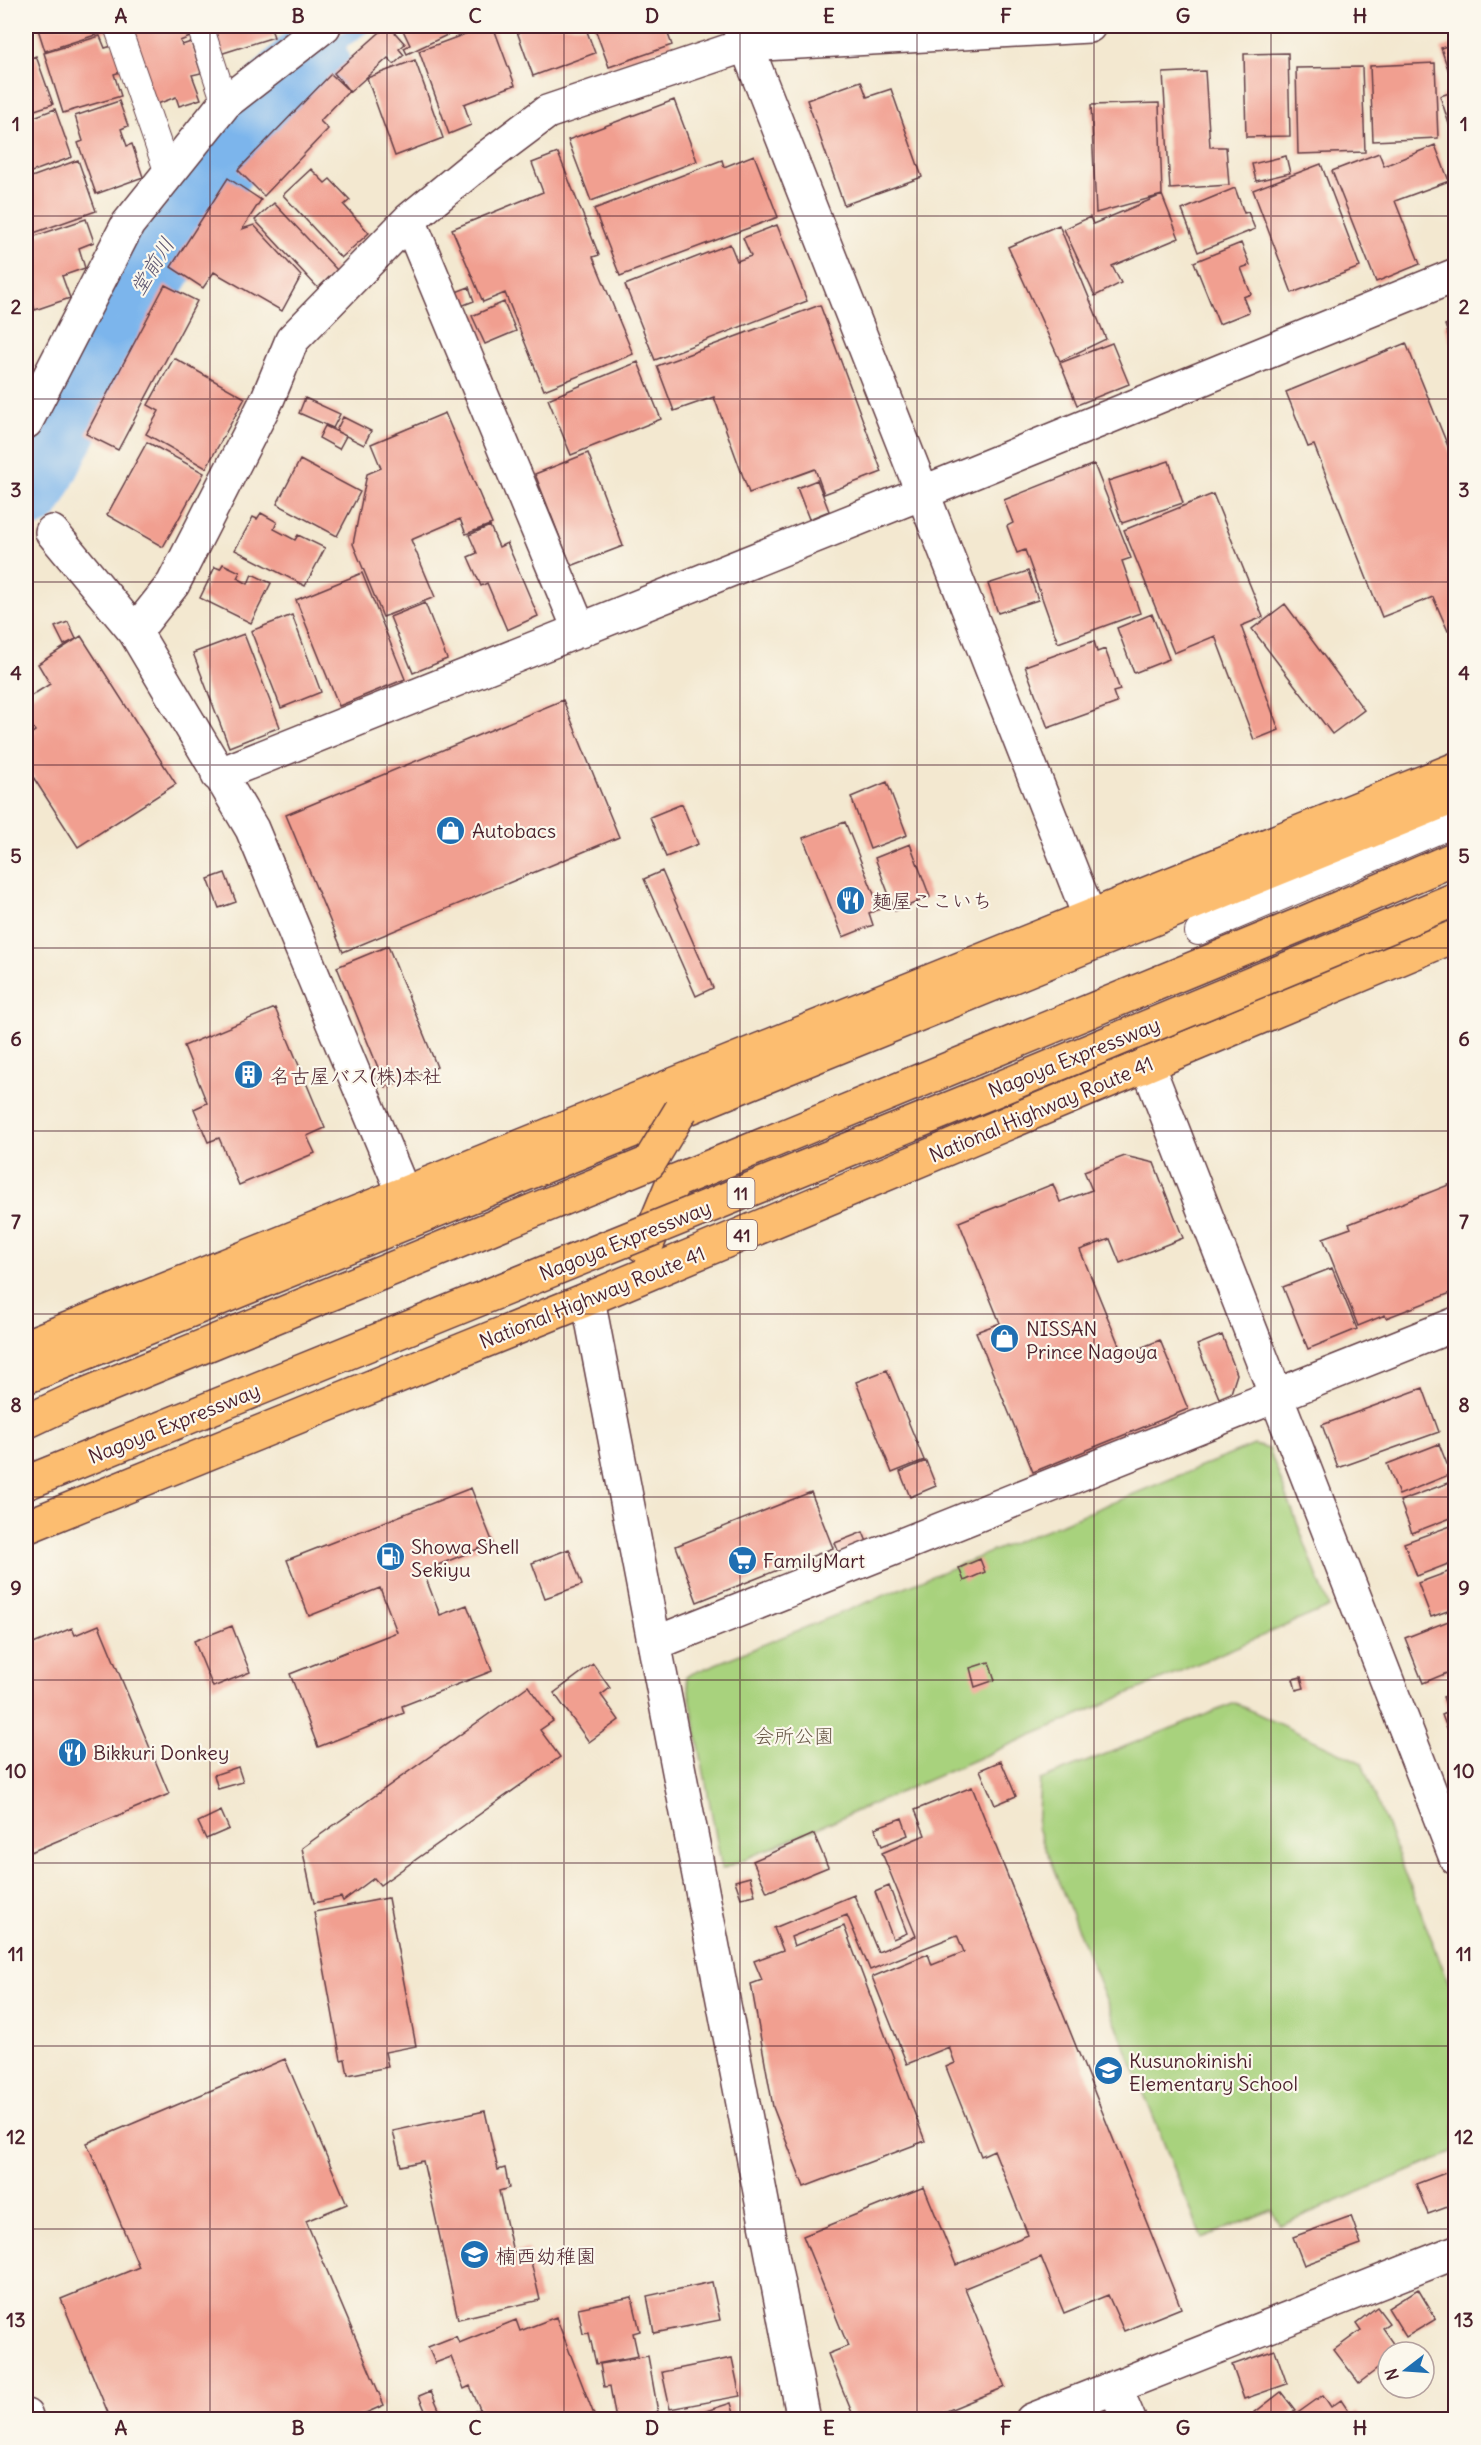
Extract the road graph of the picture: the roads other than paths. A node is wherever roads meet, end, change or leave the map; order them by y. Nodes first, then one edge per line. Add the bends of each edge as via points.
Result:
1 (117, 26) edge
2 (200, 26) edge
3 (1089, 26) edge
4 (306, 32) edge
5 (742, 35) edge
6 (225, 104) junction
7 (168, 173) junction
8 (409, 220) junction
9 (1455, 274) edge
10 (29, 401) edge
11 (922, 493) junction
12 (52, 532) dead end
13 (580, 631) junction
14 (135, 632) junction
15 (1455, 770) edge
16 (218, 775) junction
17 (1455, 796) edge
18 (1455, 823) edge
19 (1455, 858) edge
20 (1455, 899) edge
21 (1090, 918) junction
22 (1198, 932) dead end
23 (1455, 934) edge
24 (1147, 1065) junction
25 (681, 1110) junction
26 (404, 1194) junction
27 (588, 1299) junction
28 (1455, 1324) edge
29 (26, 1346) edge
30 (26, 1377) edge
31 (1276, 1396) junction
32 (26, 1422) edge
33 (26, 1483) edge
34 (26, 1500) edge
35 (26, 1527) edge
36 (656, 1643) junction
37 (1455, 1858) edge
38 (1455, 2252) edge
39 (1115, 2387) junction
40 (804, 2420) edge
41 (1032, 2420) edge
42 (1129, 2420) edge

1 - 7 lane
2 - 6 lane
3 - 5 street
4 - 6 street
5 - 8 street via 547,112
5 - 11 street
6 - 7 street
7 - 10 street via 128,224
8 - 13 street
8 - 14 street via 292,340 268,398 173,584
9 - 11 street
11 - 13 street
11 - 21 street
12 - 14 street
13 - 16 street
14 - 16 street
15 - 21 highway
16 - 26 street via 252,829
17 - 25 highway
18 - 22 lane
19 - 34 highway via 674,1182 648,1242
20 - 33 highway, Nagoya Expressway / 11, bridge
21 - 26 highway
23 - 24 highway, National Highway Route 41 / 41
24 - 27 highway, National Highway Route 41 / 41
24 - 31 street
25 - 30 highway
25 - 32 highway, bridge via 649,1163 75,1398
26 - 29 highway
27 - 35 highway, National Highway Route 41 / 41
27 - 36 street
28 - 31 street
31 - 36 street
31 - 37 street
36 - 40 street
38 - 39 street
39 - 41 street
39 - 42 street

